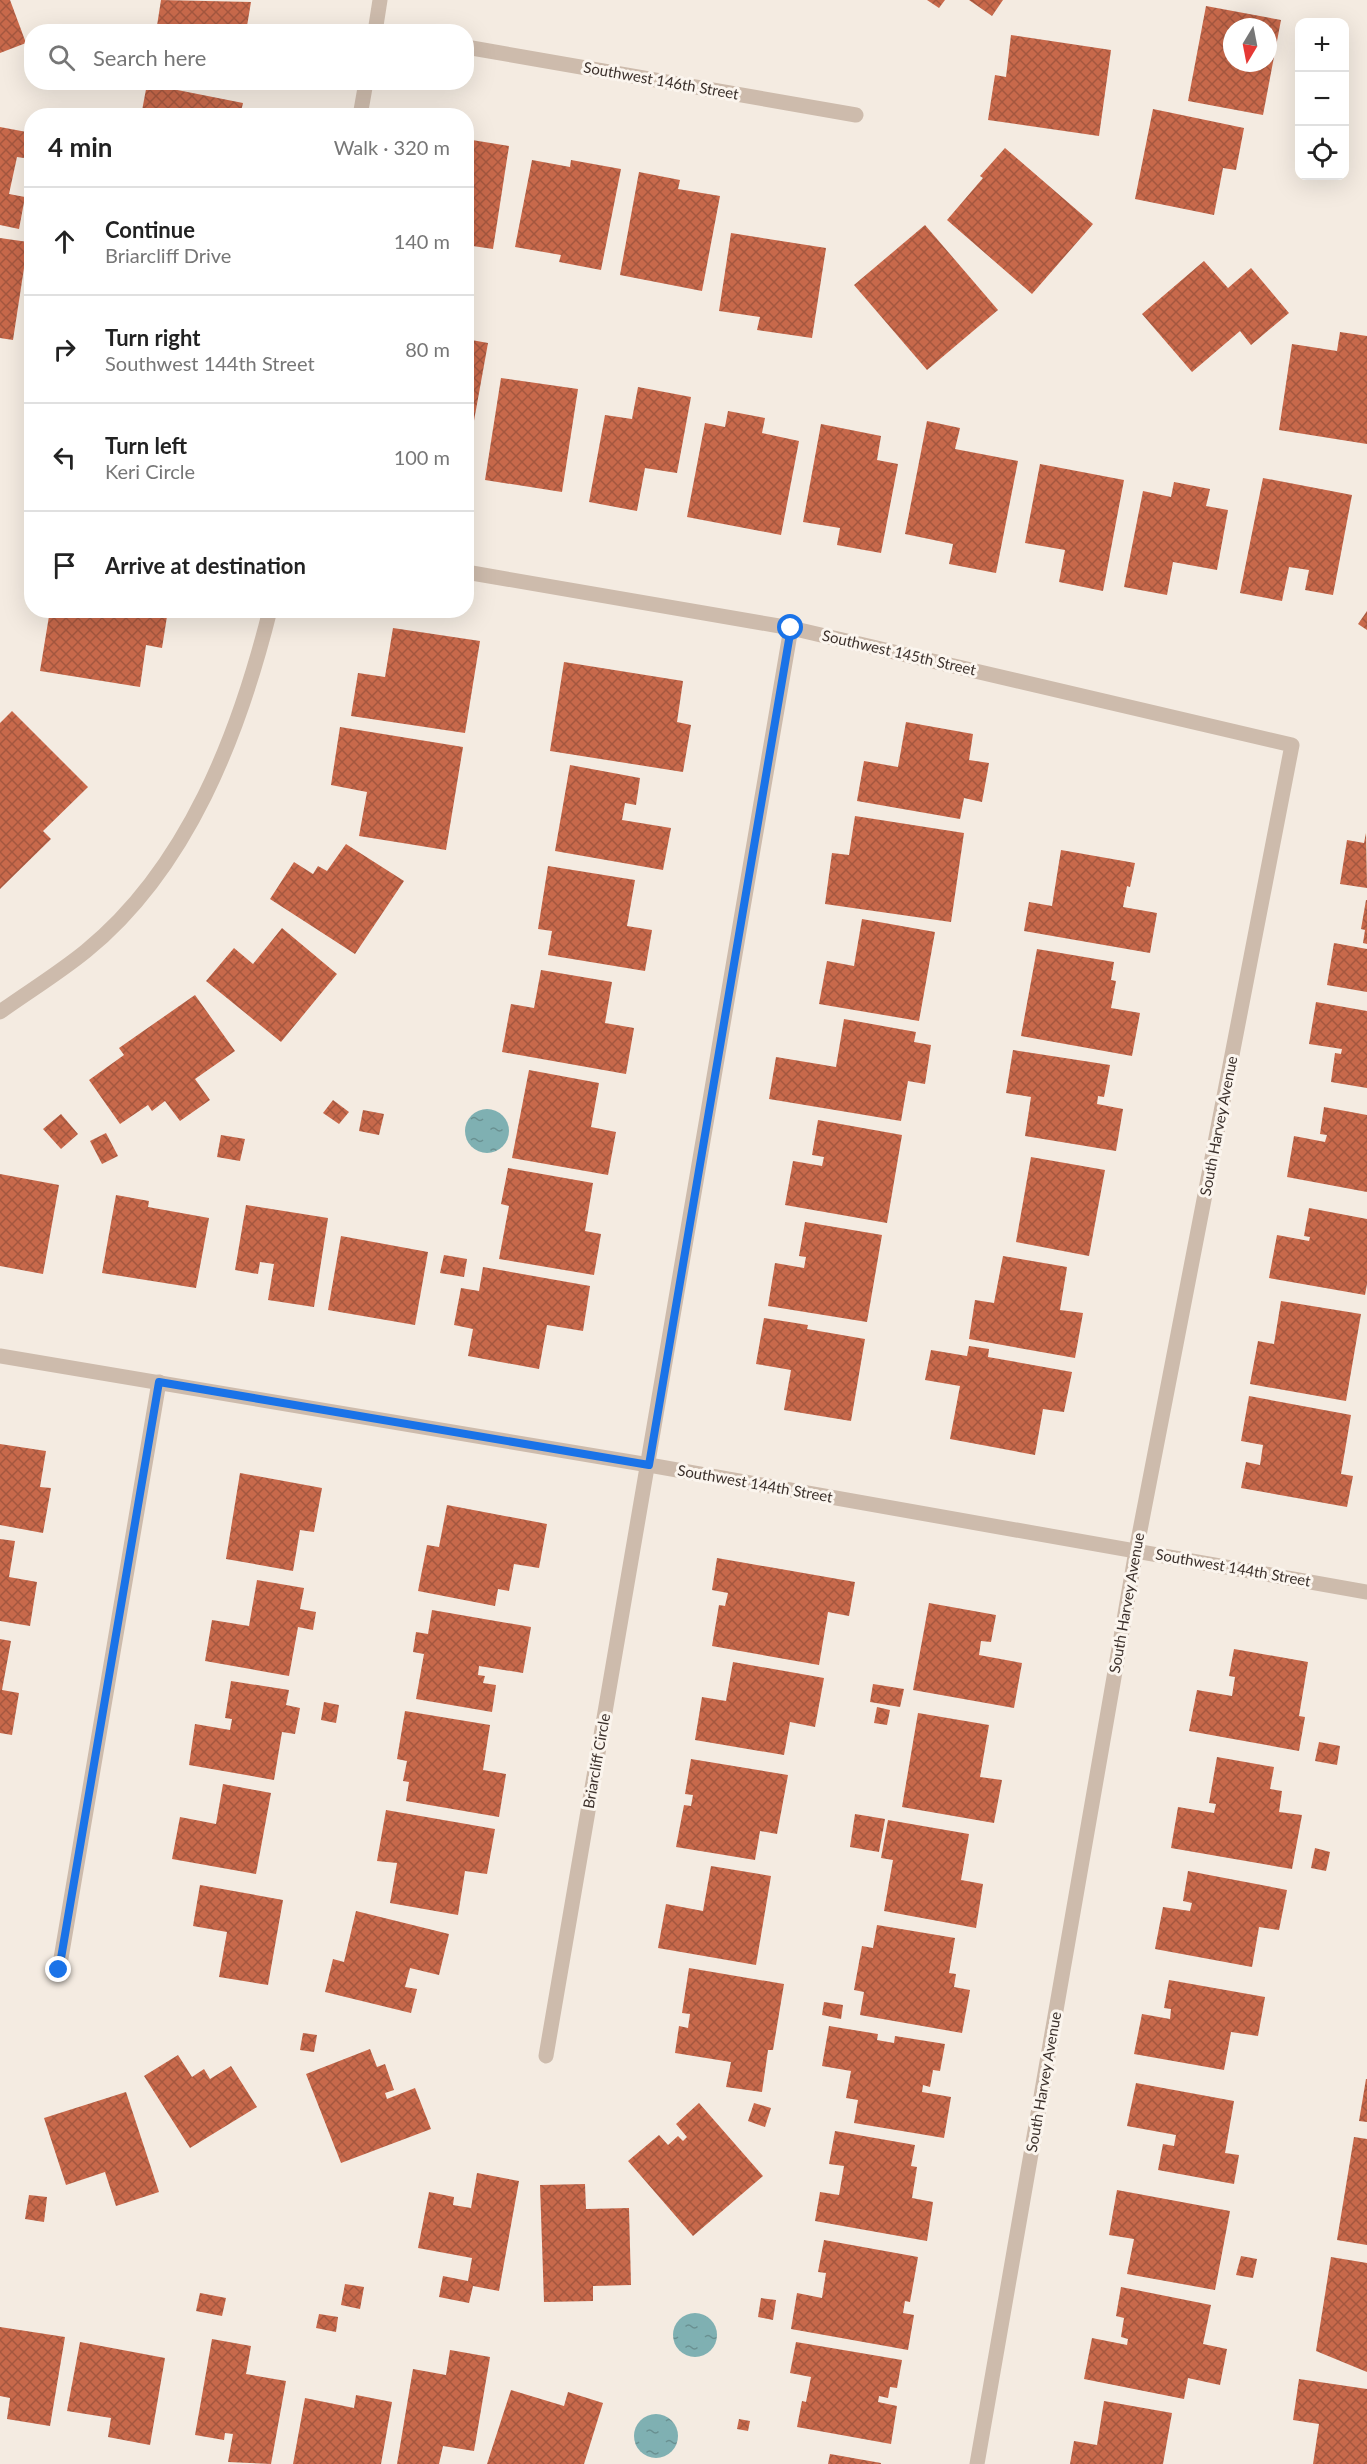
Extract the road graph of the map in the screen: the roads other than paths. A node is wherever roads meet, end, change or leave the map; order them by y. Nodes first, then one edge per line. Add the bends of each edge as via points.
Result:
1 (380, 0) edge
2 (377, 24) edge
3 (474, 48) edge
4 (365, 90) edge
5 (361, 108) edge
6 (856, 115) dead end
7 (474, 573) edge
8 (268, 618) edge
9 (791, 628) junction
10 (1292, 745) joint
11 (0, 1012) edge
12 (0, 1356) edge
13 (159, 1382) junction
14 (649, 1465) junction
15 (1136, 1551) junction
16 (1367, 1592) edge
17 (59, 1970) dead end
18 (546, 2056) dead end
19 (977, 2464) edge

1 - 2 street
3 - 6 street, Southwest 146th Street
4 - 5 street
7 - 9 street, Southwest 145th Street
8 - 11 street via 227,747 194,817 165,864 87,951
9 - 10 street, Southwest 145th Street
9 - 14 street, Briarcliff Circle
10 - 15 street, South Harvey Avenue
12 - 13 street, Southwest 144th Street
13 - 14 street, Southwest 144th Street
13 - 17 street
14 - 15 street, Southwest 144th Street
14 - 18 street, Briarcliff Circle
15 - 16 street, Southwest 144th Street
15 - 19 street, South Harvey Avenue

